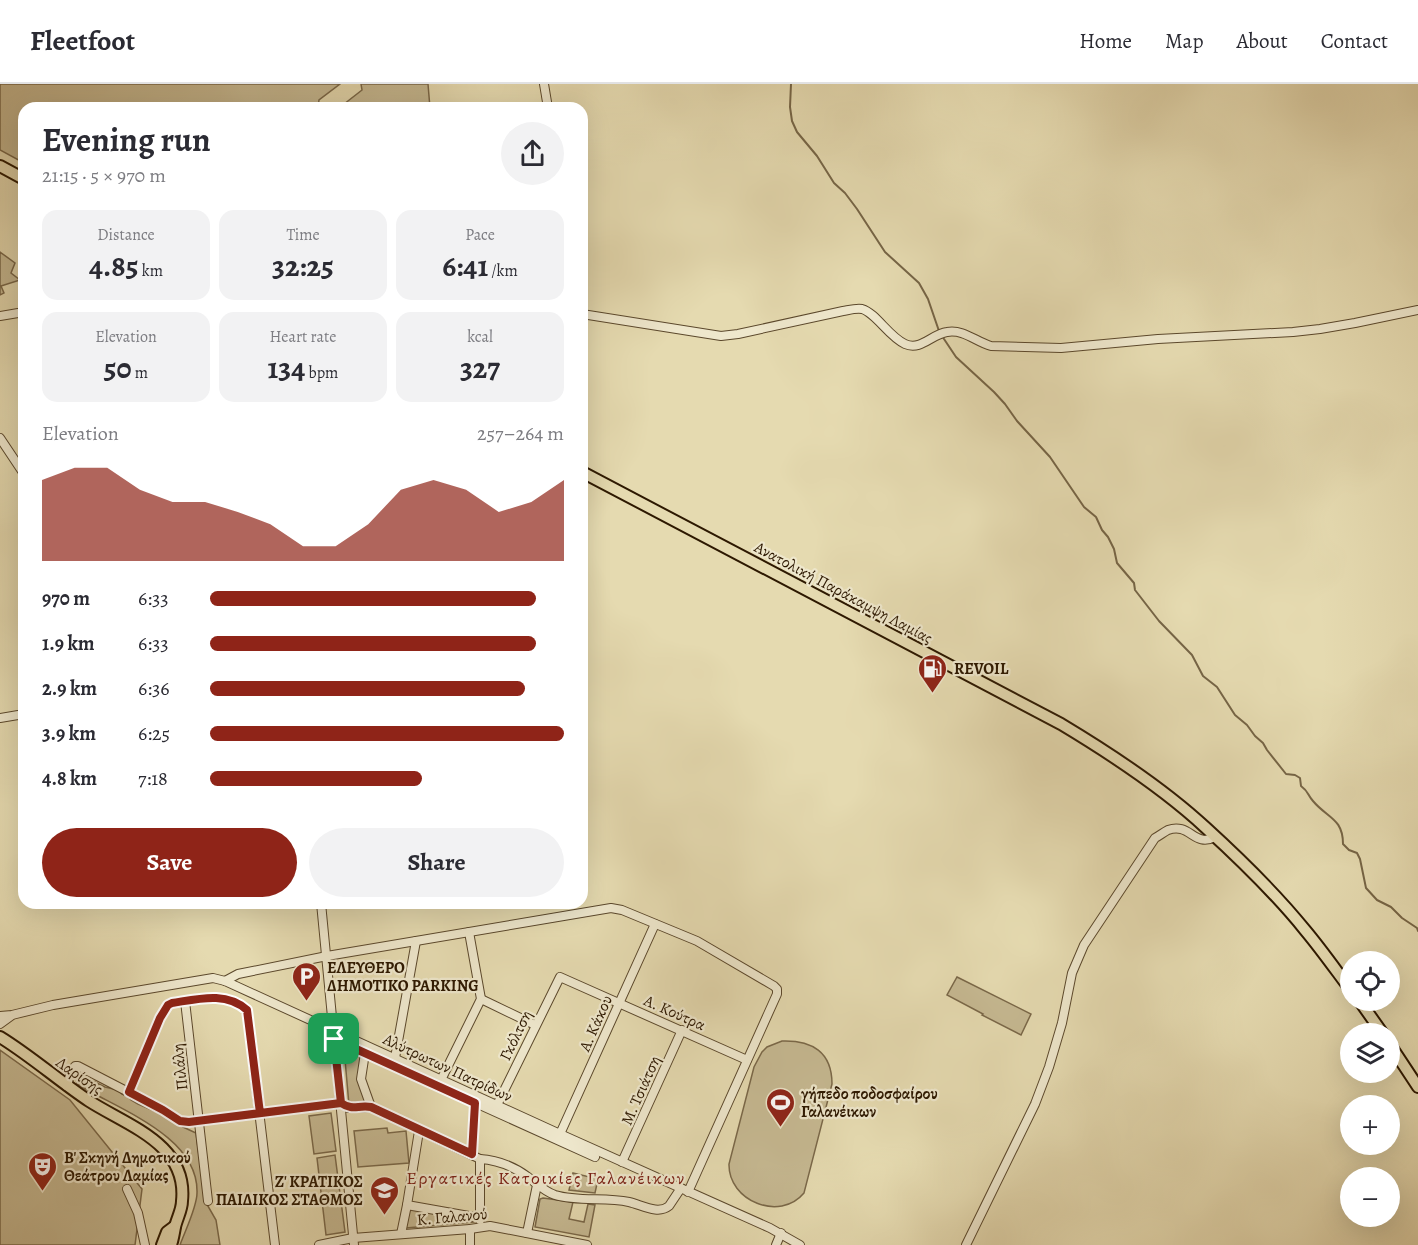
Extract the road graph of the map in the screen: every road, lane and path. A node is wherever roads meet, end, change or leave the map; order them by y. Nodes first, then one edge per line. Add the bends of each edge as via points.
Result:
1 (544, 84) edge
2 (547, 102) edge
3 (0, 166) edge
4 (18, 176) edge
5 (1418, 310) edge
6 (18, 313) edge
7 (588, 315) edge
8 (0, 316) edge
9 (0, 438) edge
10 (18, 465) edge
11 (588, 475) edge
12 (18, 715) edge
13 (0, 718) edge
14 (1215, 837) junction
15 (322, 909) edge
16 (654, 924) junction
17 (469, 932) junction
18 (416, 941) junction
19 (327, 956) junction
20 (1340, 975) edge
21 (558, 977) joint
22 (225, 981) junction
23 (481, 999) junction
24 (185, 1001) junction
25 (619, 1002) junction
26 (12, 1015) junction
27 (0, 1016) edge
28 (0, 1024) edge
29 (535, 1025) junction
30 (333, 1030) junction
31 (682, 1030) junction
32 (0, 1037) edge
33 (334, 1039) junction
34 (365, 1053) junction
35 (395, 1058) junction
36 (747, 1060) junction
37 (1400, 1060) edge
38 (441, 1080) junction
39 (67, 1086) junction
40 (1418, 1087) edge
41 (129, 1092) junction
42 (341, 1103) junction
43 (475, 1103) junction
44 (497, 1105) junction
45 (371, 1107) junction
46 (260, 1113) junction
47 (198, 1121) junction
48 (420, 1131) junction
49 (560, 1134) junction
50 (472, 1154) junction
51 (595, 1157) dead end
52 (480, 1159) junction
53 (622, 1162) junction
54 (537, 1185) junction
55 (127, 1189) dead end
56 (684, 1190) junction
57 (208, 1201) dead end
58 (407, 1204) junction
59 (481, 1223) junction
60 (175, 1226) junction
61 (470, 1229) junction
62 (527, 1233) junction
63 (781, 1233) junction
64 (401, 1234) junction
65 (353, 1241) edge
66 (565, 1243) edge
67 (145, 1245) edge
68 (162, 1245) edge
69 (171, 1245) edge
70 (275, 1245) edge
71 (319, 1245) edge
72 (470, 1245) edge
73 (587, 1245) edge
74 (776, 1245) edge
75 (800, 1245) edge
76 (966, 1245) edge

1 - 2 street
3 - 4 main road
5 - 7 street via 1320,329 1061,348 991,346 954,331 909,345 863,309 722,336
6 - 8 street
9 - 10 street
11 - 14 main road, Ανατολική Παράκαμψη Λαμίας via 1060,724 1145,780
12 - 13 street
14 - 20 main road, Ανατολική Παράκαμψη Λαμίας via 1304,929
14 - 76 street via 1197,839 1183,829 1175,829 1155,838 1084,945 1072,973 1062,1023 1035,1104
15 - 19 street
16 - 17 street via 611,908
16 - 25 street, Α. Κάκου
16 - 36 street via 709,947 777,989
17 - 18 street
17 - 23 street
18 - 19 street
18 - 35 street
19 - 22 street
19 - 30 street
21 - 25 street, Α. Κούτρα
21 - 29 street, Γκόλτση
22 - 26 street, Αλύτρωτων Πατρίδων via 213,978
22 - 30 street, Αλύτρωτων Πατρίδων
23 - 29 street
23 - 38 street
24 - 41 street via 172,1003 164,1010
24 - 46 street via 225,998 247,1010
24 - 47 street, Πιλάλη
25 - 31 street, Α. Κούτρα
25 - 49 street, Α. Κάκου
26 - 27 street, Αλύτρωτων Πατρίδων
26 - 28 street
29 - 44 street, Γκόλτση
30 - 33 street
30 - 35 street, Αλύτρωτων Πατρίδων
31 - 36 street, Α. Κούτρα
31 - 53 street, Μ. Τσιάτση
32 - 39 main road, Λαρίσης
33 - 34 street
33 - 42 street
34 - 43 street
34 - 45 street via 362,1079
35 - 38 street, Αλύτρωτων Πατρίδων
36 - 56 street
37 - 40 main road
38 - 44 street, Αλύτρωτων Πατρίδων
39 - 41 street via 71,1071 78,1066
39 - 60 main road, Λαρίσης via 153,1139 171,1156 183,1192
41 - 47 street via 180,1121
42 - 45 street via 348,1108
42 - 46 street
42 - 65 street
43 - 50 street
43 - 51 street
44 - 49 street, Αλύτρωτων Πατρίδων
45 - 48 street
46 - 47 street
46 - 70 street
47 - 57 street, Πιλάλη
48 - 50 street
48 - 58 street
49 - 53 street, Αλύτρωτων Πατρίδων
50 - 52 street
52 - 54 street via 503,1163
52 - 59 street
53 - 56 street, Αλύτρωτων Πατρίδων
54 - 56 street via 555,1195 624,1201 657,1209 667,1208
54 - 62 street
55 - 67 street via 138,1213
56 - 63 street, Αλύτρωτων Πατρίδων
58 - 59 street
58 - 64 street
59 - 61 street, Κ. Γαλανού
59 - 62 street, Κ. Γαλανού
60 - 68 main road, Λαρίσης via 167,1232
60 - 69 main road, Λαρίσης
61 - 64 street, Κ. Γαλανού
61 - 72 street
62 - 66 street, Κ. Γαλανού
63 - 74 street
63 - 75 street, Αλύτρωτων Πατρίδων
64 - 65 street, Κ. Γαλανού
65 - 71 street, Κ. Γαλανού
66 - 73 street, Κ. Γαλανού

